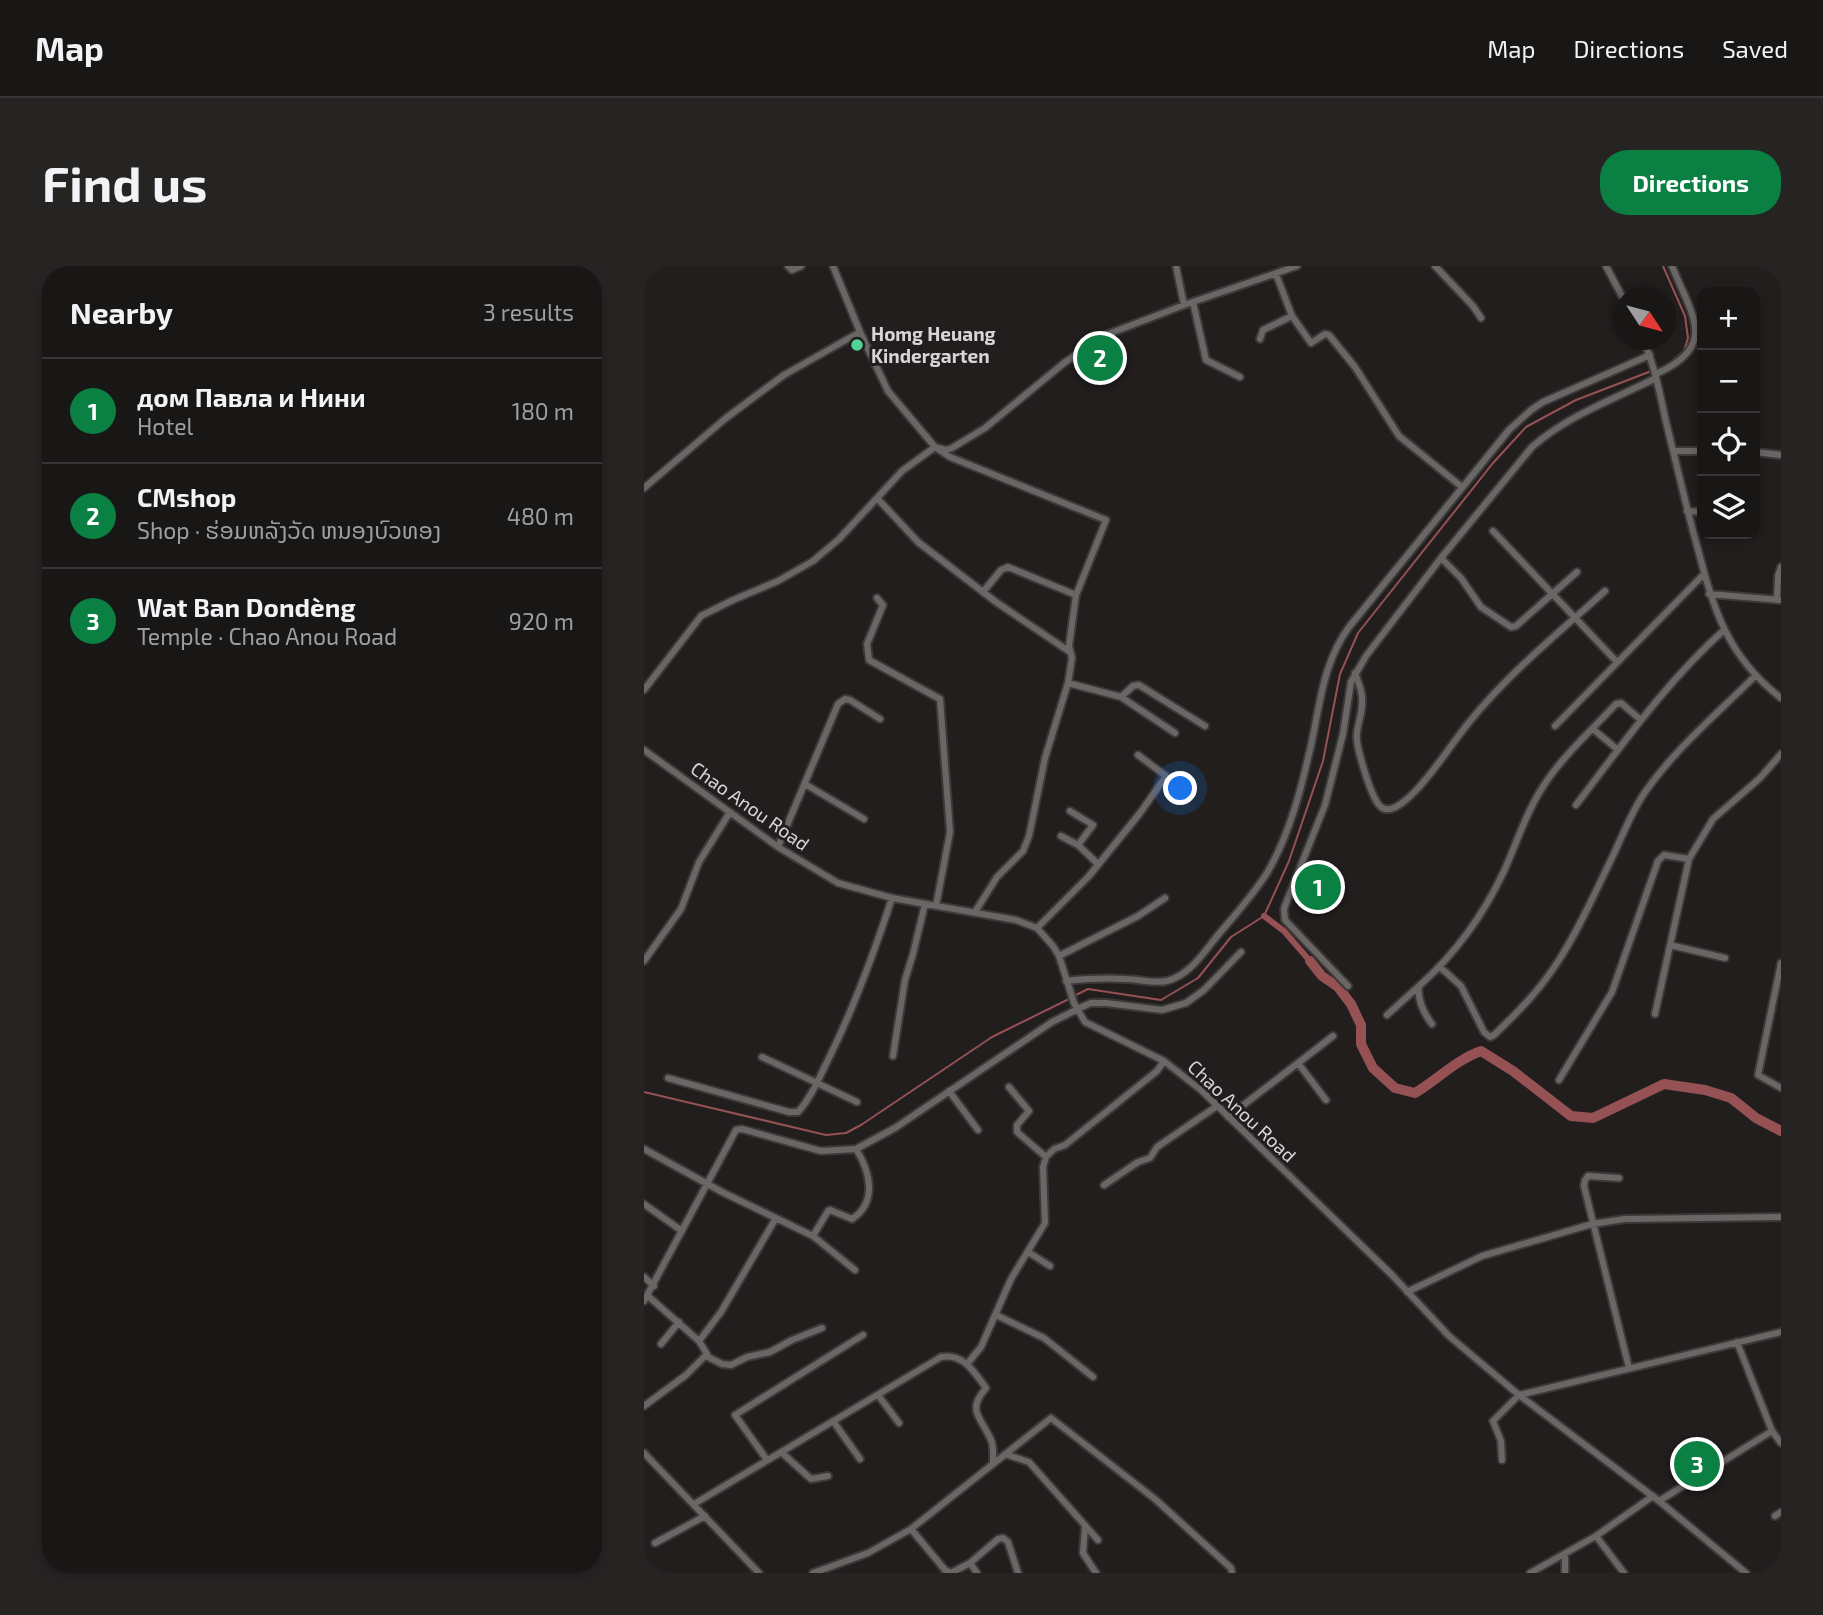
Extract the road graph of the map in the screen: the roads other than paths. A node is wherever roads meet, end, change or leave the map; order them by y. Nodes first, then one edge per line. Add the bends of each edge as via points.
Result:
1 (788, 266) edge
2 (801, 266) edge
3 (832, 266) edge
4 (1176, 266) edge
5 (1297, 266) edge
6 (1435, 266) edge
7 (1447, 266) edge
8 (1606, 266) edge
9 (1672, 266) edge
10 (1441, 272) junction
11 (1276, 274) junction
12 (1617, 287) edge
13 (1193, 302) junction
14 (1184, 305) junction
15 (1292, 316) junction
16 (1481, 318) dead end
17 (860, 332) junction
18 (1260, 339) dead end
19 (1648, 350) edge
20 (1651, 357) junction
21 (1656, 375) junction
22 (1240, 377) dead end
23 (935, 447) junction
24 (1673, 451) junction
25 (1697, 451) edge
26 (1760, 453) edge
27 (1781, 455) edge
28 (644, 488) edge
29 (1462, 488) junction
30 (877, 498) junction
31 (1688, 511) junction
32 (1697, 512) edge
33 (1493, 531) dead end
34 (1441, 558) junction
35 (1781, 567) edge
36 (1577, 572) dead end
37 (1704, 574) junction
38 (1605, 591) dead end
39 (984, 592) junction
40 (1551, 594) junction
41 (1709, 594) junction
42 (1076, 595) junction
43 (877, 598) dead end
44 (1779, 600) edge
45 (1574, 619) junction
46 (1724, 630) junction
47 (1070, 652) junction
48 (1616, 661) junction
49 (1355, 673) junction
50 (1755, 676) junction
51 (1068, 683) junction
52 (644, 690) edge
53 (1121, 697) junction
54 (1781, 698) edge
55 (880, 719) dead end
56 (1641, 720) junction
57 (1205, 726) dead end
58 (1555, 726) dead end
59 (1593, 729) junction
60 (1175, 733) dead end
61 (644, 750) edge
62 (1618, 750) junction
63 (1781, 754) edge
64 (1138, 755) dead end
65 (805, 783) junction
66 (1576, 805) dead end
67 (1070, 811) dead end
68 (730, 812) junction
69 (864, 819) dead end
70 (1061, 836) dead end
71 (1078, 845) junction
72 (778, 847) junction
73 (1689, 859) junction
74 (1098, 864) junction
75 (892, 898) junction
76 (1165, 898) dead end
77 (925, 904) junction
78 (936, 906) junction
79 (975, 912) junction
80 (1037, 928) junction
81 (1670, 945) junction
82 (1241, 951) dead end
83 (1059, 956) junction
84 (1725, 958) dead end
85 (644, 961) edge
86 (1781, 963) edge
87 (1440, 967) junction
88 (1066, 981) junction
89 (1348, 986) dead end
90 (1419, 986) junction
91 (1075, 1007) junction
92 (1655, 1014) dead end
93 (1387, 1015) dead end
94 (1432, 1024) dead end
95 (1333, 1036) dead end
96 (893, 1056) dead end
97 (762, 1057) dead end
98 (1164, 1061) junction
99 (1298, 1063) junction
100 (668, 1077) dead end
101 (1559, 1080) dead end
102 (817, 1083) junction
103 (1009, 1087) dead end
104 (1781, 1088) edge
105 (950, 1091) junction
106 (1326, 1100) dead end
107 (858, 1102) dead end
108 (1217, 1106) junction
109 (1228, 1117) junction
110 (978, 1130) dead end
111 (644, 1149) edge
112 (856, 1149) junction
113 (1046, 1157) junction
114 (1619, 1178) dead end
115 (706, 1183) junction
116 (1104, 1185) dead end
117 (644, 1204) edge
118 (1781, 1217) edge
119 (776, 1218) junction
120 (1592, 1224) junction
121 (682, 1231) junction
122 (813, 1236) junction
123 (1028, 1252) junction
124 (1050, 1266) dead end
125 (855, 1270) dead end
126 (644, 1277) edge
127 (654, 1286) junction
128 (1407, 1292) junction
129 (646, 1298) edge
130 (996, 1315) junction
131 (679, 1322) junction
132 (822, 1328) dead end
133 (1781, 1332) edge
134 (863, 1335) dead end
135 (699, 1341) junction
136 (1737, 1342) junction
137 (661, 1344) dead end
138 (706, 1356) junction
139 (968, 1364) junction
140 (1629, 1368) junction
141 (1093, 1377) dead end
142 (878, 1395) junction
143 (1519, 1395) junction
144 (644, 1406) edge
145 (832, 1421) junction
146 (899, 1423) dead end
147 (1772, 1431) junction
148 (1781, 1443) edge
149 (780, 1452) junction
150 (644, 1453) edge
151 (1005, 1454) junction
152 (860, 1459) dead end
153 (767, 1460) junction
154 (1502, 1460) dead end
155 (993, 1463) junction
156 (828, 1476) dead end
157 (1656, 1498) junction
158 (694, 1504) junction
159 (705, 1516) junction
160 (1085, 1525) junction
161 (911, 1530) junction
162 (1596, 1536) junction
163 (1098, 1540) dead end
164 (655, 1543) dead end
165 (1565, 1554) junction
166 (970, 1563) junction
167 (759, 1573) edge
168 (813, 1573) edge
169 (977, 1573) edge
170 (1018, 1573) edge
171 (1096, 1573) edge
172 (1232, 1573) edge
173 (1530, 1573) edge
174 (1565, 1573) edge
175 (1624, 1573) edge
176 (1746, 1573) edge

1 - 2 street via 794,270
3 - 17 street
4 - 14 street
5 - 11 street
6 - 10 street
7 - 10 street
8 - 12 street
9 - 21 street via 1693,316 1696,338 1682,360
10 - 16 street
11 - 13 street
11 - 15 street
13 - 14 street
13 - 22 street via 1206,360
14 - 23 street via 1104,336 985,428 952,448
15 - 18 street via 1263,330
15 - 29 street via 1311,343 1329,335 1399,436
17 - 23 street via 888,391
17 - 28 street via 784,375
19 - 20 street
20 - 21 street
20 - 29 street via 1531,410
21 - 24 street
21 - 34 street via 1547,433
23 - 30 street via 902,471
23 - 42 street via 1105,519
24 - 25 street
24 - 31 street
26 - 27 street
29 - 88 street via 1338,642 1319,695 1308,760 1281,844 1269,870 1236,914 1190,968 1168,981
30 - 39 street via 918,542
30 - 52 street via 813,561 701,616
31 - 32 street
31 - 37 street
33 - 40 street
34 - 40 street via 1481,607 1511,627
34 - 49 street
35 - 44 street
36 - 40 street
37 - 41 street
37 - 48 street
38 - 45 street
39 - 42 street via 1001,570 1008,568
39 - 47 street
40 - 45 street
41 - 44 street
41 - 46 street
42 - 47 street
43 - 78 street via 883,605 867,644 869,660 940,699 950,828
45 - 48 street
45 - 49 street via 1501,684 1421,785 1388,811 1375,799 1356,740 1362,706
46 - 50 street
46 - 56 street
47 - 51 street
48 - 58 street
49 - 89 street via 1325,805 1283,915
50 - 54 street
50 - 87 street via 1683,743 1645,792 1558,963 1494,1035 1484,1032 1461,986
51 - 53 street
51 - 79 street via 1026,844
53 - 57 street via 1139,685
53 - 60 street
55 - 65 street via 850,699 842,700
56 - 59 street via 1619,703
56 - 62 street
59 - 62 street
59 - 87 street via 1540,791 1487,903
61 - 68 street, Chao Anou Road
62 - 66 street
63 - 73 street via 1713,819
64 - 74 street via 1166,775
65 - 69 street
65 - 72 street
67 - 71 street via 1093,825
68 - 72 street, Chao Anou Road
68 - 85 street via 699,862 681,909
70 - 71 street
71 - 74 street
72 - 75 street, Chao Anou Road via 838,883
73 - 81 street
73 - 101 street via 1664,855 1658,861 1612,992
74 - 80 street
75 - 77 street, Chao Anou Road
75 - 102 street via 871,961
76 - 83 street
77 - 78 street, Chao Anou Road
77 - 96 street via 905,980
78 - 79 street, Chao Anou Road
79 - 80 street, Chao Anou Road
80 - 83 street, Chao Anou Road
81 - 84 street
81 - 92 street
82 - 91 street via 1186,1003 1162,1010 1091,1003
83 - 88 street, Chao Anou Road
86 - 104 street via 1758,1075
87 - 90 street
88 - 91 street, Chao Anou Road
90 - 93 street
90 - 94 street via 1425,1016
91 - 98 street, Chao Anou Road via 1094,1028
91 - 105 street
95 - 99 street
97 - 102 street
98 - 108 street, Chao Anou Road
98 - 113 street via 1147,1080
99 - 106 street
99 - 109 street
100 - 102 street via 794,1113
102 - 107 street
103 - 113 street via 1029,1111 1017,1132
105 - 110 street
105 - 112 street
108 - 109 street, Chao Anou Road
108 - 116 street via 1157,1147 1150,1158
109 - 128 street, Chao Anou Road
111 - 115 street
112 - 115 street via 821,1151 736,1130
112 - 122 street via 870,1178 868,1199 852,1219 828,1211
113 - 123 street via 1042,1176 1046,1220
114 - 120 street via 1596,1175 1585,1180
115 - 119 street
115 - 121 street
117 - 121 street
118 - 120 street
119 - 122 street
119 - 135 street
120 - 128 street via 1482,1256
120 - 140 street
121 - 127 street
122 - 125 street
123 - 124 street
123 - 130 street
126 - 127 street
127 - 129 street
128 - 143 street, Chao Anou Road via 1449,1336
129 - 131 street
130 - 139 street
130 - 141 street via 1044,1338
131 - 135 street
131 - 137 street
132 - 138 street via 731,1365
133 - 136 street
134 - 153 street via 735,1415
135 - 138 street
136 - 140 street
136 - 147 street
138 - 144 street
139 - 142 street via 952,1356 942,1357
139 - 155 street via 986,1388 976,1409 992,1441
140 - 143 street
142 - 145 street
142 - 146 street
143 - 154 street via 1493,1421
143 - 157 street, Chao Anou Road
145 - 149 street
145 - 152 street
147 - 148 street
147 - 157 street
149 - 153 street
149 - 156 street via 811,1479
150 - 158 street
151 - 155 street
151 - 160 street via 1029,1462
151 - 172 street via 1054,1419 1155,1499
153 - 158 street
155 - 161 street
157 - 162 street
157 - 176 street, Chao Anou Road
158 - 159 street
159 - 164 street
159 - 167 street
160 - 163 street
160 - 171 street via 1083,1553
161 - 166 street via 949,1573
161 - 168 street via 868,1553
162 - 165 street
162 - 175 street
165 - 173 street
165 - 174 street
166 - 169 street
166 - 170 street via 1003,1538

